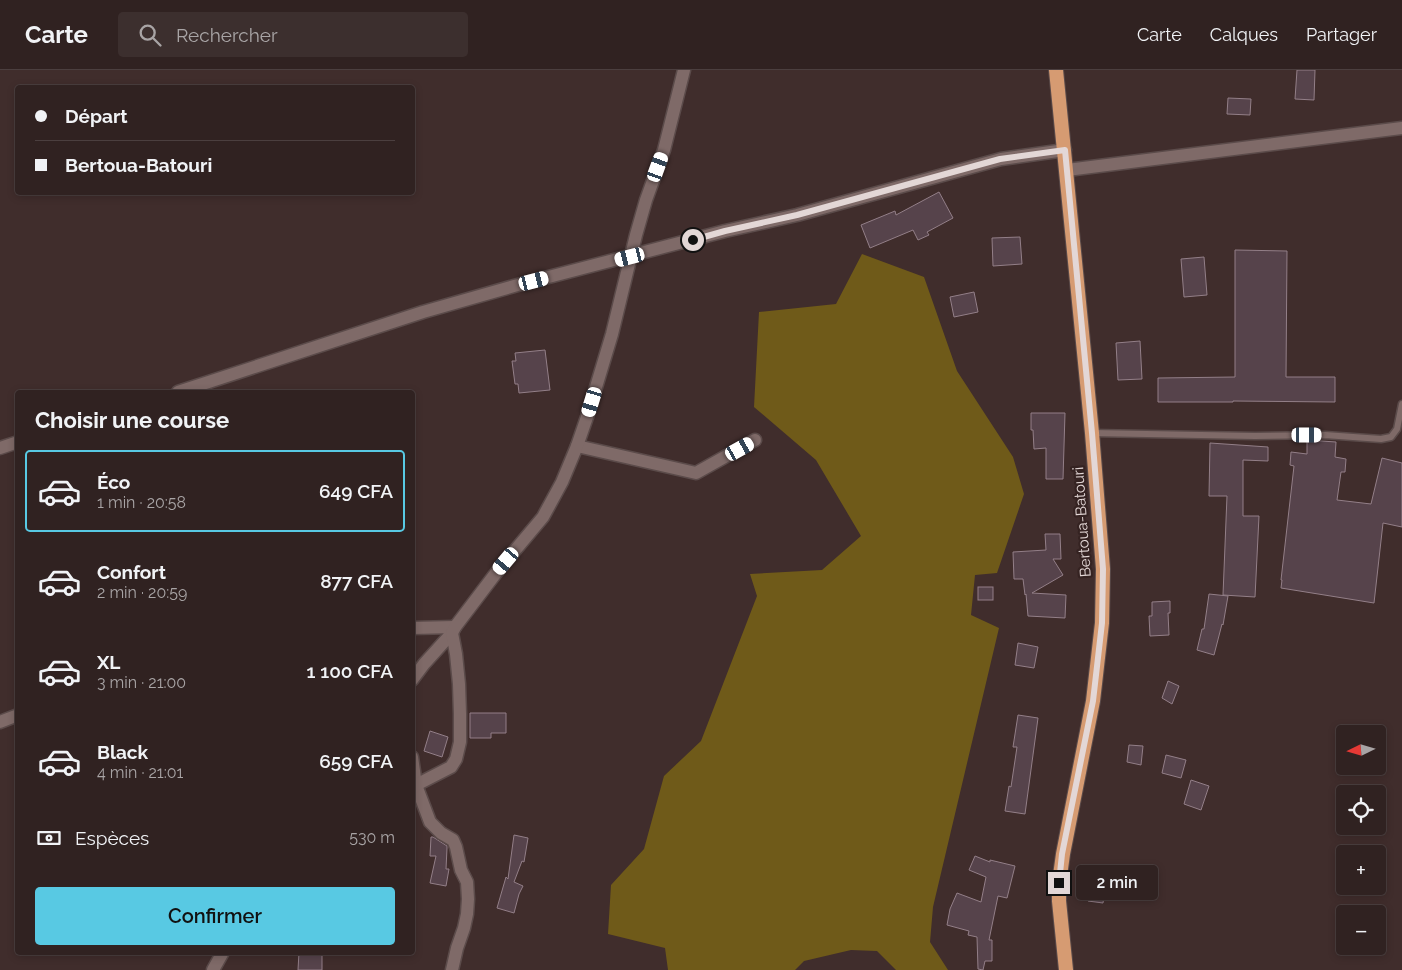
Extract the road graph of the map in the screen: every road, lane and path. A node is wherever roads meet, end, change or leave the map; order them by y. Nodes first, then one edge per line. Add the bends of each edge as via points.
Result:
1 (684, 70) edge
2 (1056, 70) edge
3 (1402, 128) edge
4 (1065, 150) junction
5 (1067, 170) junction
6 (630, 257) junction
7 (184, 390) edge
8 (1402, 404) edge
9 (1092, 433) junction
10 (755, 440) dead end
11 (15, 443) edge
12 (576, 446) junction
13 (0, 448) edge
14 (415, 628) edge
15 (453, 630) junction
16 (415, 676) edge
17 (15, 716) edge
18 (0, 722) edge
19 (415, 786) edge
20 (415, 789) edge
21 (221, 955) edge
22 (213, 970) edge
23 (452, 970) edge
24 (1066, 970) edge

1 - 6 street via 664,150
2 - 4 highway, Bertoua-Batouri
3 - 5 street
4 - 5 highway, Bertoua-Batouri
4 - 6 street via 1000,159
5 - 9 highway, Bertoua-Batouri
6 - 7 street via 423,312
6 - 12 street via 612,334
8 - 9 lane via 1396,429 1391,436 1381,439 1325,435
9 - 24 highway, Bertoua-Batouri via 1103,569 1102,623 1093,701 1062,854 1059,901
10 - 12 street via 696,474
11 - 13 street
12 - 15 street via 562,482 542,517
14 - 15 street
15 - 16 street
15 - 19 street via 460,692 460,742 456,759 451,767
17 - 18 street
20 - 23 street via 430,822 453,840 466,882 467,914
21 - 22 street

